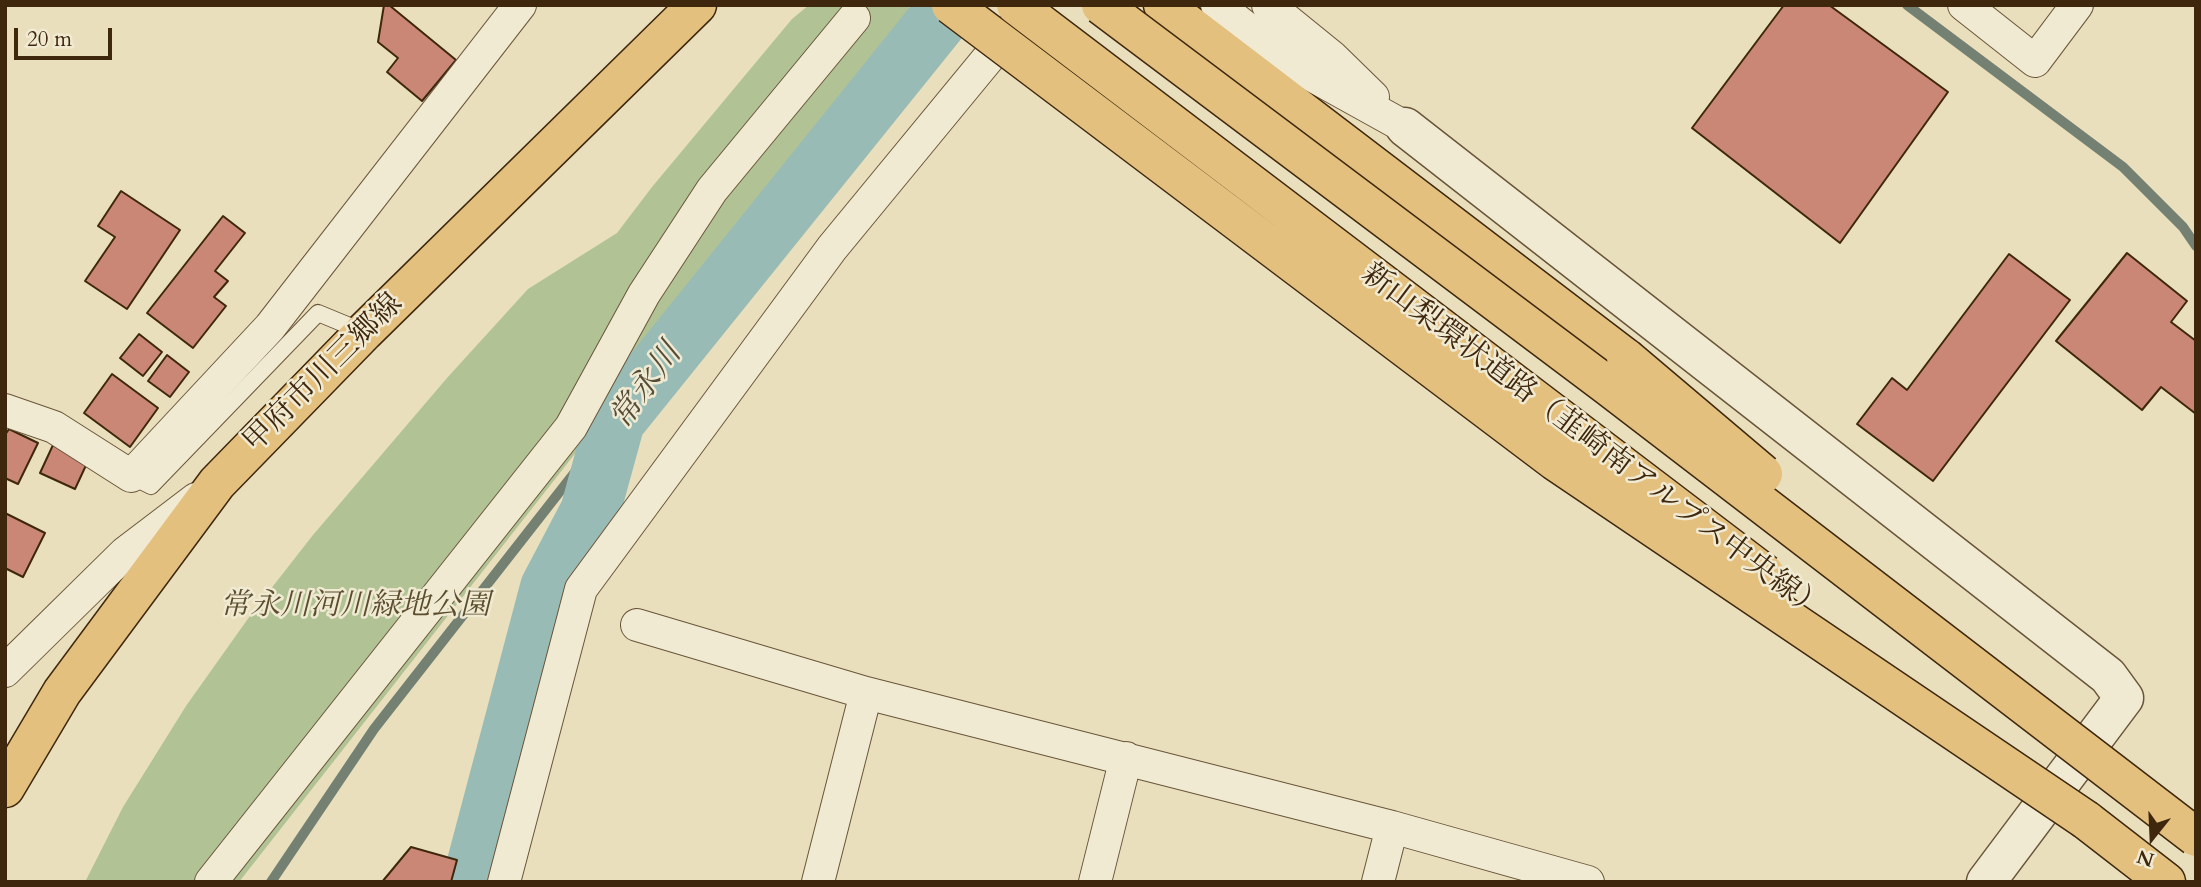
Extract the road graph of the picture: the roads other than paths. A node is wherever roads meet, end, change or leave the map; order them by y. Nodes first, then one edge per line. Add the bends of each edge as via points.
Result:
1 (520, 5) edge
2 (697, 5) edge
3 (951, 5) edge
4 (1016, 5) edge
5 (1032, 5) edge
6 (1101, 5) edge
7 (1163, 5) edge
8 (1217, 5) edge
9 (1268, 5) edge
10 (1964, 5) edge
11 (2077, 5) edge
12 (854, 18) dead end
13 (1405, 127) junction
14 (364, 332) junction
15 (5, 410) edge
16 (131, 476) junction
17 (217, 483) junction
18 (637, 625) dead end
19 (5, 671) edge
20 (866, 693) junction
21 (1126, 758) junction
22 (5, 788) edge
23 (2087, 820) junction
24 (2196, 821) edge
25 (1392, 827) junction
26 (2196, 837) edge
27 (211, 882) edge
28 (504, 882) edge
29 (818, 882) edge
30 (1095, 882) edge
31 (1378, 882) edge
32 (1588, 882) edge
33 (1986, 882) edge
34 (2166, 882) edge

1 - 16 street via 270,327
2 - 14 main road, 甲府市川三郷線
3 - 23 main road, bridge via 1555,461
4 - 23 main road, 新山梨環状道路（韮崎南アルプス中央線）, bridge
5 - 28 street via 832,248 580,589
6 - 26 main road, 新山梨環状道路（韮崎南アルプス中央線）, bridge
7 - 24 main road, bridge via 1626,358 1792,499
8 - 13 street via 1295,66
9 - 13 street via 1332,57
10 - 11 street via 2035,61
12 - 27 street via 712,190 644,293 571,427
13 - 33 street via 2108,676 2124,698
14 - 16 lane via 318,313 151,486
14 - 17 main road, 甲府市川三郷線
15 - 16 street via 54,427
17 - 19 street via 125,553
17 - 22 main road, 甲府市川三郷線 via 62,692
18 - 20 street
20 - 21 street
20 - 29 street
21 - 25 street
21 - 30 street
23 - 34 main road, 新山梨環状道路（韮崎南アルプス中央線）
25 - 31 street
25 - 32 street

